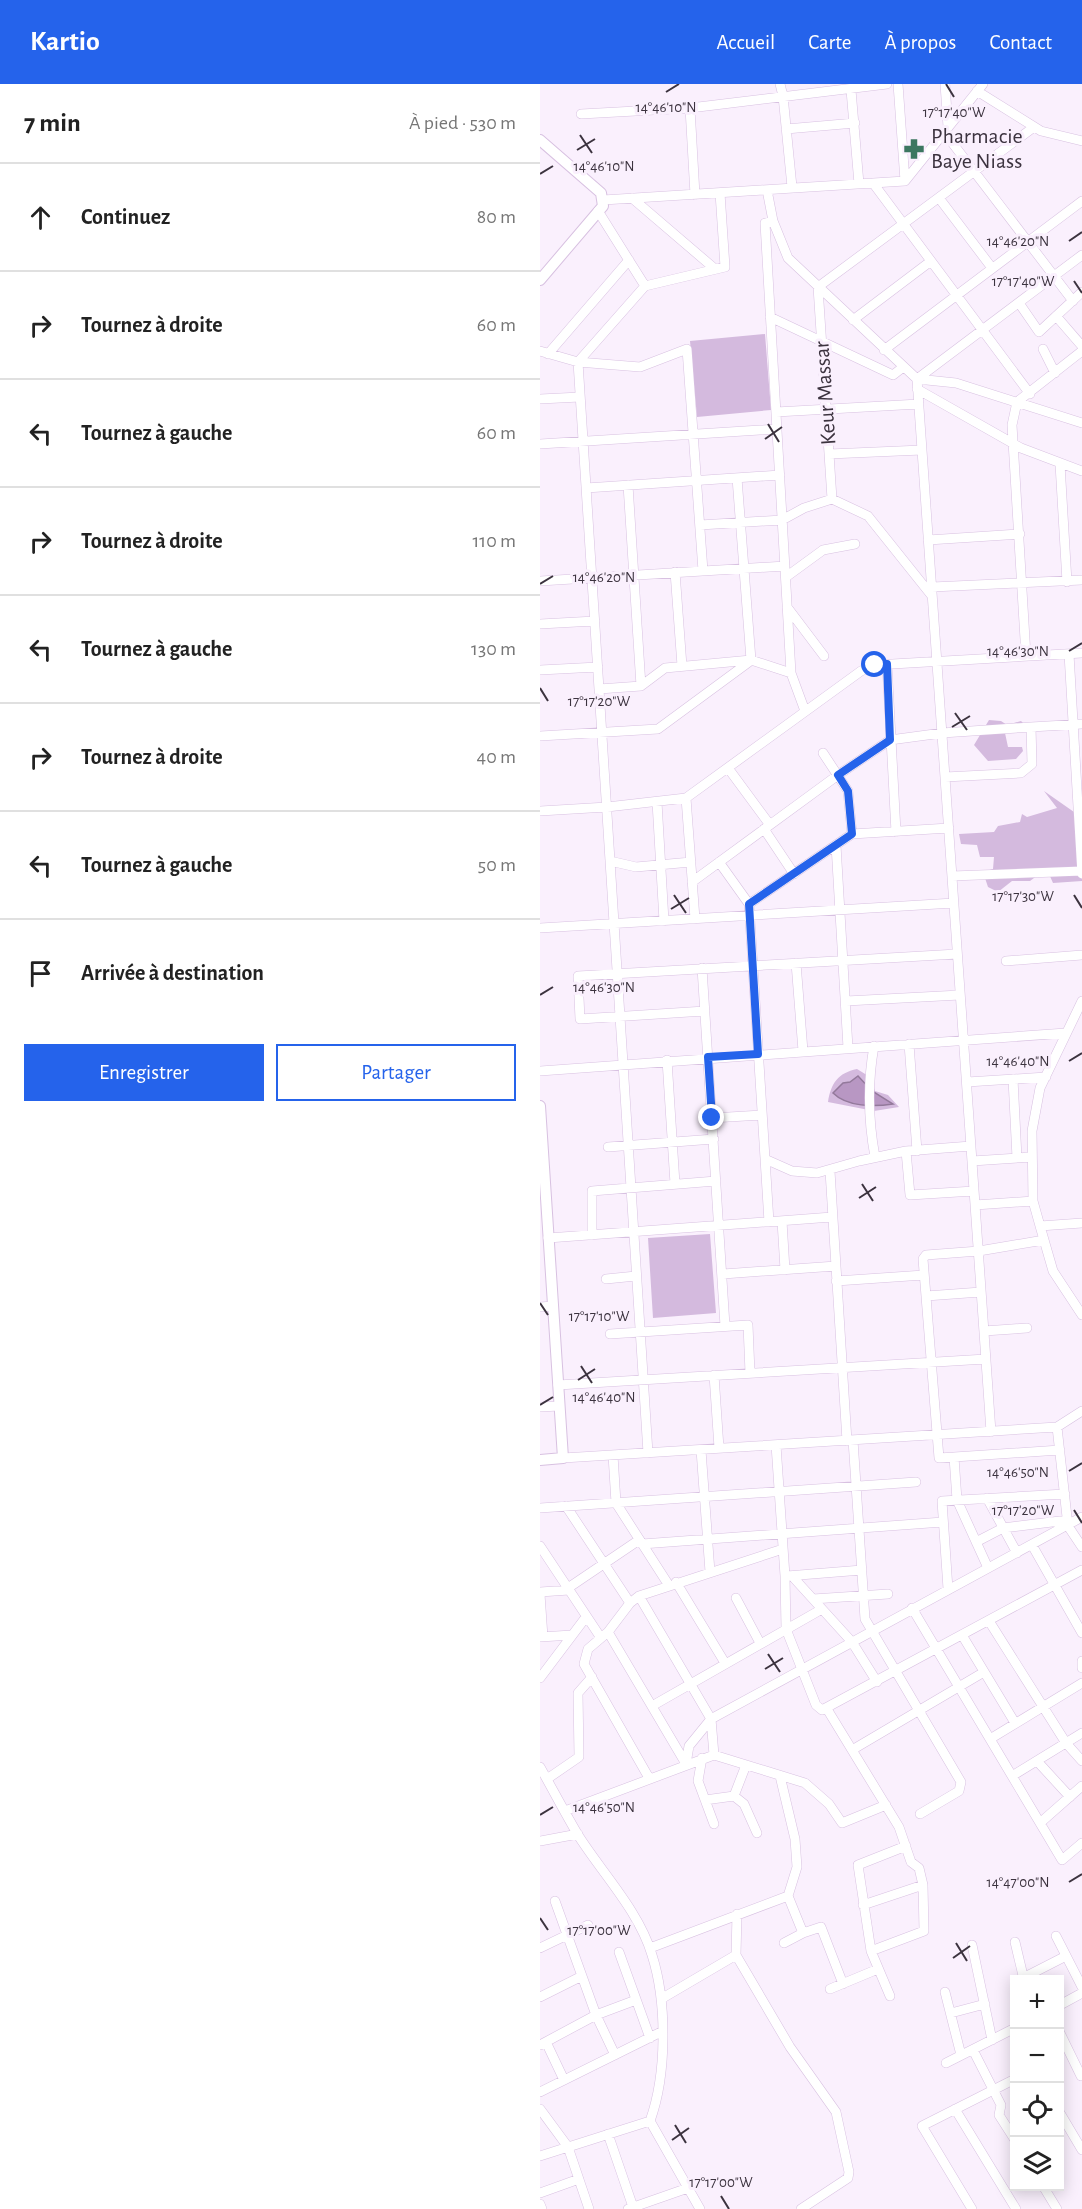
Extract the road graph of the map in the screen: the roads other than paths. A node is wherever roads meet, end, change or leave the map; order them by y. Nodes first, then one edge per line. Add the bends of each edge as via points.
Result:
1 (780, 84) edge
2 (887, 84) edge
3 (898, 84) edge
4 (945, 84) edge
5 (980, 88) edge
6 (851, 90) junction
7 (783, 96) junction
8 (690, 108) junction
9 (581, 114) dead end
10 (855, 123) junction
11 (1035, 127) junction
12 (786, 129) junction
13 (946, 130) junction
14 (540, 140) edge
15 (1082, 141) edge
16 (975, 171) junction
17 (905, 181) junction
18 (873, 183) junction
19 (859, 184) junction
20 (792, 187) junction
21 (767, 189) junction
22 (720, 192) junction
23 (695, 195) junction
24 (632, 198) junction
25 (939, 198) junction
26 (603, 200) junction
27 (1082, 201) edge
28 (598, 211) junction
29 (773, 221) junction
30 (904, 224) junction
31 (1028, 241) junction
32 (1082, 255) edge
33 (629, 260) junction
34 (931, 261) junction
35 (992, 268) junction
36 (715, 269) junction
37 (1054, 276) junction
38 (540, 280) edge
39 (645, 286) junction
40 (818, 287) junction
41 (1082, 292) edge
42 (956, 295) junction
43 (1073, 301) junction
44 (1018, 303) junction
45 (1056, 316) junction
46 (770, 317) junction
47 (853, 320) junction
48 (982, 330) junction
49 (822, 341) junction
50 (1082, 346) edge
51 (1043, 349) dead end
52 (884, 350) junction
53 (1082, 351) edge
54 (544, 352) edge
55 (578, 362) junction
56 (902, 368) junction
57 (1055, 373) junction
58 (917, 384) junction
59 (1030, 394) junction
60 (580, 397) junction
61 (540, 399) edge
62 (1017, 402) junction
63 (919, 404) junction
64 (826, 407) junction
65 (776, 412) junction
66 (1082, 423) edge
67 (777, 429) junction
68 (693, 434) junction
69 (583, 441) junction
70 (1012, 442) junction
71 (540, 444) edge
72 (922, 450) junction
73 (829, 454) junction
74 (1060, 464) junction
75 (1082, 471) edge
76 (780, 476) junction
77 (737, 478) junction
78 (697, 481) junction
79 (628, 485) junction
80 (586, 488) junction
81 (832, 499) junction
82 (782, 520) junction
83 (741, 523) junction
84 (700, 525) junction
85 (1020, 534) junction
86 (928, 540) junction
87 (855, 544) dead end
88 (785, 566) junction
89 (744, 568) junction
90 (703, 571) junction
91 (675, 573) junction
92 (634, 575) junction
93 (786, 577) junction
94 (592, 578) junction
95 (1082, 580) edge
96 (540, 581) edge
97 (1067, 582) junction
98 (1021, 585) junction
99 (932, 592) junction
100 (788, 607) junction
101 (595, 621) junction
102 (540, 624) edge
103 (1082, 653) edge
104 (1069, 654) junction
105 (824, 656) dead end
106 (1026, 656) junction
107 (751, 660) junction
108 (937, 661) junction
109 (887, 664) junction
110 (681, 666) junction
111 (598, 667) junction
112 (540, 670) edge
113 (791, 673) junction
114 (641, 686) junction
115 (599, 689) junction
116 (805, 711) junction
117 (1077, 724) edge
118 (1031, 728) junction
119 (602, 733) junction
120 (942, 733) junction
121 (540, 736) edge
122 (890, 740) junction
123 (823, 753) dead end
124 (728, 768) junction
125 (838, 775) junction
126 (945, 777) junction
127 (686, 798) junction
128 (657, 802) junction
129 (607, 807) junction
130 (540, 810) edge
131 (767, 827) junction
132 (949, 828) junction
133 (896, 831) junction
134 (852, 834) junction
135 (836, 845) junction
136 (610, 861) junction
137 (691, 862) junction
138 (719, 862) junction
139 (660, 865) junction
140 (1082, 872) edge
141 (794, 874) junction
142 (952, 876) junction
143 (692, 882) junction
144 (954, 903) junction
145 (749, 904) junction
146 (840, 910) junction
147 (750, 915) junction
148 (695, 919) junction
149 (664, 921) junction
150 (614, 924) junction
151 (540, 928) edge
152 (957, 954) junction
153 (1082, 955) edge
154 (843, 960) junction
155 (1006, 961) dead end
156 (796, 963) junction
157 (753, 965) junction
158 (702, 968) junction
159 (617, 973) junction
160 (960, 995) junction
161 (846, 1001) junction
162 (1082, 1001) edge
163 (705, 1011) junction
164 (620, 1017) junction
165 (1066, 1033) junction
166 (964, 1040) junction
167 (909, 1044) junction
168 (874, 1046) junction
169 (849, 1048) junction
170 (803, 1051) junction
171 (758, 1054) junction
172 (708, 1057) junction
173 (667, 1060) junction
174 (623, 1063) junction
175 (540, 1071) edge
176 (1046, 1077) junction
177 (1013, 1079) junction
178 (966, 1082) junction
179 (540, 1106) edge
180 (762, 1115) junction
181 (712, 1118) junction
182 (714, 1139) junction
183 (672, 1142) junction
184 (628, 1145) junction
185 (971, 1146) junction
186 (608, 1147) dead end
187 (917, 1150) junction
188 (906, 1151) junction
189 (1032, 1156) junction
190 (875, 1157) junction
191 (1017, 1158) junction
192 (765, 1159) junction
193 (542, 1161) edge
194 (972, 1161) junction
195 (830, 1171) junction
196 (716, 1181) junction
197 (675, 1184) junction
198 (631, 1187) junction
199 (974, 1191) junction
200 (1033, 1201) junction
201 (975, 1205) junction
202 (832, 1217) junction
203 (782, 1221) junction
204 (769, 1222) junction
205 (1082, 1223) edge
206 (719, 1225) junction
207 (1040, 1226) junction
208 (634, 1232) junction
209 (592, 1235) junction
210 (548, 1238) junction
211 (1044, 1240) junction
212 (979, 1251) junction
213 (836, 1266) junction
214 (785, 1270) junction
215 (723, 1274) junction
216 (924, 1275) junction
217 (636, 1276) junction
218 (606, 1279) dead end
219 (836, 1281) junction
220 (981, 1292) junction
221 (926, 1296) junction
222 (553, 1306) junction
223 (540, 1307) edge
224 (1082, 1315) edge
225 (725, 1326) junction
226 (1027, 1328) dead end
227 (984, 1331) junction
228 (639, 1333) junction
229 (610, 1334) dead end
230 (986, 1359) junction
231 (931, 1362) junction
232 (842, 1367) junction
233 (750, 1373) junction
234 (714, 1375) junction
235 (643, 1379) junction
236 (558, 1384) junction
237 (559, 1406) junction
238 (540, 1407) edge
239 (1082, 1411) edge
240 (1057, 1428) junction
241 (991, 1432) junction
242 (938, 1435) junction
243 (850, 1440) junction
244 (776, 1445) junction
245 (719, 1449) junction
246 (701, 1450) junction
247 (1060, 1450) junction
248 (648, 1453) junction
249 (613, 1455) junction
250 (954, 1457) junction
251 (563, 1458) junction
252 (540, 1460) edge
253 (916, 1482) dead end
254 (856, 1486) junction
255 (779, 1491) junction
256 (1065, 1494) junction
257 (704, 1497) junction
258 (987, 1498) junction
259 (957, 1500) junction
260 (616, 1503) junction
261 (566, 1506) junction
262 (540, 1508) edge
263 (1082, 1517) edge
264 (943, 1522) junction
265 (1068, 1523) junction
266 (859, 1528) junction
267 (1003, 1528) junction
268 (782, 1534) junction
269 (708, 1539) junction
270 (641, 1542) junction
271 (976, 1542) junction
272 (1032, 1545) junction
273 (1082, 1547) edge
274 (541, 1548) edge
275 (783, 1549) junction
276 (1017, 1553) junction
277 (604, 1564) junction
278 (988, 1568) junction
279 (1082, 1569) edge
280 (862, 1570) junction
281 (710, 1572) junction
282 (788, 1576) junction
283 (672, 1583) junction
284 (1054, 1585) junction
285 (568, 1589) junction
286 (948, 1589) junction
287 (540, 1593) edge
288 (888, 1594) dead end
289 (864, 1595) junction
290 (639, 1596) junction
291 (736, 1599) dead end
292 (813, 1599) junction
293 (630, 1603) junction
294 (912, 1608) junction
295 (822, 1609) junction
296 (586, 1617) junction
297 (989, 1621) junction
298 (786, 1629) junction
299 (872, 1630) junction
300 (1082, 1634) edge
301 (572, 1635) junction
302 (604, 1635) junction
303 (962, 1635) junction
304 (542, 1637) edge
305 (852, 1642) junction
306 (760, 1643) junction
307 (937, 1649) junction
308 (1082, 1661) edge
309 (725, 1663) junction
310 (1082, 1668) edge
311 (801, 1671) junction
312 (897, 1671) junction
313 (984, 1672) junction
314 (592, 1677) junction
315 (540, 1678) edge
316 (878, 1682) junction
317 (690, 1683) junction
318 (1082, 1683) edge
319 (959, 1687) junction
320 (652, 1706) junction
321 (1043, 1707) junction
322 (827, 1709) junction
323 (920, 1710) junction
324 (711, 1719) junction
325 (1015, 1723) junction
326 (1082, 1733) edge
327 (990, 1738) junction
328 (1066, 1743) junction
329 (852, 1750) junction
330 (714, 1755) junction
331 (702, 1758) junction
332 (1037, 1761) junction
333 (1082, 1761) edge
334 (686, 1764) junction
335 (746, 1764) junction
336 (540, 1767) edge
337 (780, 1776) junction
338 (1012, 1776) junction
339 (649, 1778) junction
340 (547, 1779) junction
341 (1082, 1786) edge
342 (734, 1796) junction
343 (1070, 1797) junction
344 (705, 1800) junction
345 (886, 1805) junction
346 (565, 1811) junction
347 (920, 1814) dead end
348 (1040, 1823) junction
349 (714, 1824) dead end
350 (757, 1833) dead end
351 (578, 1834) junction
352 (540, 1841) edge
353 (1082, 1843) edge
354 (906, 1846) junction
355 (923, 1885) junction
356 (788, 1896) junction
357 (555, 1901) dead end
358 (863, 1905) junction
359 (737, 1914) junction
360 (588, 1925) dead end
361 (803, 1933) junction
362 (567, 1935) junction
363 (1056, 1936) dead end
364 (1015, 1942) dead end
365 (784, 1943) dead end
366 (972, 1946) dead end
367 (540, 1948) edge
368 (650, 1948) junction
369 (871, 1951) junction
370 (619, 1952) dead end
371 (736, 1955) junction
372 (1066, 1956) junction
373 (878, 1969) junction
374 (1023, 1975) edge
375 (1031, 1975) edge
376 (582, 1976) junction
377 (843, 1984) junction
378 (1082, 1987) edge
379 (830, 1989) dead end
380 (945, 1992) dead end
381 (1082, 1993) edge
382 (890, 1996) dead end
383 (540, 1997) edge
384 (661, 1999) junction
385 (636, 2000) junction
386 (1064, 2002) edge
387 (984, 2004) junction
388 (951, 2013) junction
389 (596, 2015) junction
390 (663, 2031) junction
391 (1010, 2033) edge
392 (650, 2038) junction
393 (992, 2040) junction
394 (1064, 2043) edge
395 (543, 2044) edge
396 (973, 2050) junction
397 (615, 2055) junction
398 (961, 2055) junction
399 (946, 2063) dead end
400 (1081, 2076) edge
401 (564, 2080) junction
402 (1010, 2081) edge
403 (993, 2090) junction
404 (540, 2092) edge
405 (540, 2109) edge
406 (955, 2109) junction
407 (650, 2121) junction
408 (1064, 2121) edge
409 (608, 2134) junction
410 (1012, 2137) edge
411 (568, 2147) junction
412 (1082, 2151) edge
413 (540, 2156) edge
414 (579, 2179) junction
415 (688, 2188) junction
416 (1046, 2191) edge
417 (540, 2193) edge
418 (540, 2204) edge
419 (1056, 2206) edge
420 (630, 2208) edge
421 (542, 2209) edge
422 (588, 2209) edge
423 (700, 2209) edge
424 (801, 2209) edge
425 (972, 2209) edge
426 (1016, 2209) edge
427 (1044, 2209) edge

1 - 7 street
2 - 6 street
3 - 17 street
4 - 13 street
5 - 11 street
5 - 13 street
6 - 7 street
6 - 10 street
7 - 8 street
7 - 12 street
8 - 9 street
8 - 23 street
10 - 12 street
10 - 19 street
11 - 15 street
11 - 16 street
12 - 20 street
13 - 16 street
13 - 17 street
14 - 26 street via 602,193
16 - 25 street
16 - 31 street
17 - 18 street
18 - 19 street
18 - 30 street
19 - 20 street
20 - 21 street
21 - 22 street
21 - 29 street
22 - 23 street
22 - 36 street via 725,267
23 - 24 street
24 - 26 street
24 - 36 street
25 - 30 street
25 - 35 street
26 - 28 street
27 - 31 street
28 - 33 street
28 - 38 street
29 - 40 street via 788,258
29 - 46 street via 765,223
30 - 34 street
30 - 40 street
31 - 35 street
31 - 37 street
32 - 37 street
33 - 39 street
33 - 54 street
34 - 42 street
34 - 47 street
35 - 42 street
36 - 39 street
37 - 43 street
37 - 44 street
39 - 55 street
40 - 47 street
40 - 49 street, Keur Massar
41 - 43 street
42 - 48 street
42 - 52 street
43 - 45 street
44 - 45 street via 1039,332
44 - 48 street
45 - 50 street
46 - 49 street
46 - 65 street
47 - 52 street
48 - 58 street
48 - 59 street
49 - 56 street via 893,375
49 - 64 street, Keur Massar
51 - 57 street
52 - 56 street
53 - 57 street
54 - 55 street
55 - 60 street
55 - 68 street via 640,367 687,349
56 - 58 street
57 - 59 street
58 - 62 street via 944,380
58 - 63 street
58 - 70 street
59 - 62 street
60 - 61 street
60 - 69 street
62 - 66 street
62 - 70 street
63 - 64 street
63 - 72 street
64 - 65 street
64 - 73 street, Keur Massar
65 - 67 street
67 - 68 street
67 - 76 street
68 - 69 street
68 - 78 street
69 - 71 street
69 - 80 street
70 - 74 street
70 - 85 street
72 - 73 street
72 - 86 street
73 - 81 street, Keur Massar
74 - 75 street
74 - 97 street
76 - 77 street
76 - 82 street
77 - 78 street
77 - 83 street
78 - 79 street
78 - 84 street
79 - 80 street
79 - 92 street
80 - 94 street
81 - 82 street
81 - 99 street via 868,516
82 - 83 street
82 - 88 street
83 - 84 street
83 - 89 street
84 - 90 street
85 - 86 street
85 - 98 street
86 - 99 street
87 - 93 street via 823,550
88 - 89 street
88 - 93 street
89 - 90 street
89 - 107 street
90 - 91 street
91 - 92 street
91 - 110 street
92 - 94 street
92 - 114 street
93 - 100 street
94 - 96 street
94 - 101 street
95 - 97 street
97 - 98 street
98 - 99 street
98 - 106 street
99 - 108 street
100 - 105 street
100 - 113 street
101 - 102 street
101 - 111 street
103 - 104 street
104 - 106 street
104 - 117 street
106 - 108 street
107 - 110 street
107 - 113 street
107 - 119 street via 657,729
108 - 109 street
108 - 120 street
109 - 116 street via 861,671
109 - 122 street
110 - 114 street via 665,668
111 - 112 street
111 - 115 street
113 - 116 street
114 - 115 street
115 - 119 street
116 - 124 street
117 - 118 street
117 - 140 street
118 - 120 street
118 - 126 street via 1032,764 1027,771
119 - 121 street
119 - 129 street
120 - 122 street
120 - 126 street
122 - 125 street
122 - 133 street
123 - 125 street
124 - 127 street
124 - 131 street
125 - 131 street
125 - 134 street via 848,791
126 - 132 street
127 - 128 street
127 - 137 street
128 - 129 street
128 - 139 street
129 - 130 street
129 - 136 street
131 - 138 street
131 - 141 street
132 - 133 street
132 - 142 street
133 - 134 street
134 - 135 street
135 - 141 street
135 - 146 street
136 - 139 street via 624,866
136 - 150 street
137 - 139 street
137 - 143 street
138 - 143 street
138 - 145 street
139 - 149 street
140 - 142 street
141 - 145 street
142 - 144 street
143 - 148 street
144 - 146 street
144 - 152 street
145 - 147 street
146 - 147 street
146 - 154 street
147 - 148 street
147 - 157 street
148 - 149 street
149 - 150 street
150 - 151 street
150 - 159 street
152 - 154 street
152 - 160 street
153 - 155 street
154 - 156 street
154 - 161 street
156 - 157 street
156 - 170 street
157 - 158 street
157 - 171 street
158 - 159 street
158 - 163 street
159 - 164 street
159 - 164 street via 578,976 579,1017
160 - 161 street
160 - 166 street
161 - 169 street
162 - 165 street
163 - 164 street
163 - 172 street
164 - 174 street
165 - 166 street
165 - 176 street
166 - 167 street
166 - 178 street
167 - 168 street
167 - 187 street
168 - 169 street
168 - 190 street via 868,1109
169 - 170 street
170 - 171 street
171 - 172 street
171 - 180 street
172 - 173 street
172 - 181 street
173 - 174 street
173 - 183 street
174 - 175 street
174 - 184 street
176 - 177 street
176 - 189 street via 1035,1110
177 - 178 street
177 - 191 street
178 - 185 street
179 - 193 street
180 - 181 street
180 - 192 street
181 - 182 street
182 - 183 street
182 - 196 street
183 - 184 street
183 - 197 street
184 - 186 street
184 - 198 street
185 - 187 street
185 - 194 street
187 - 188 street
188 - 190 street
188 - 199 street via 910,1195
189 - 191 street
189 - 200 street
190 - 195 street
191 - 194 street
192 - 195 street via 792,1171
192 - 204 street
193 - 210 street
194 - 199 street
195 - 202 street
196 - 197 street
196 - 206 street
197 - 198 street
198 - 208 street
198 - 209 street via 592,1191
199 - 201 street
200 - 201 street
200 - 207 street
201 - 212 street
202 - 203 street
202 - 213 street
203 - 204 street
203 - 214 street
204 - 206 street
205 - 207 street
206 - 208 street
206 - 215 street
207 - 211 street
208 - 209 street
208 - 217 street
209 - 210 street
210 - 222 street
211 - 212 street
211 - 224 street via 1053,1271
212 - 216 street via 926,1255
212 - 220 street
213 - 214 street
213 - 219 street
214 - 215 street
215 - 225 street
216 - 219 street
216 - 221 street
217 - 218 street
217 - 228 street
219 - 232 street
220 - 221 street
220 - 227 street
221 - 231 street
222 - 223 street
222 - 236 street
225 - 228 street
225 - 233 street via 748,1325
226 - 227 street
227 - 230 street
228 - 229 street
228 - 235 street
230 - 231 street
230 - 241 street
231 - 232 street
231 - 242 street
232 - 233 street
232 - 243 street
233 - 234 street
234 - 235 street
234 - 245 street
235 - 236 street
235 - 248 street
236 - 237 street
237 - 238 street
237 - 251 street
239 - 240 street
240 - 241 street
240 - 247 street
241 - 242 street
242 - 243 street
242 - 250 street via 939,1458
243 - 244 street
243 - 254 street
244 - 245 street
244 - 255 street
245 - 246 street
246 - 248 street
246 - 257 street
247 - 250 street
247 - 256 street
248 - 249 street
249 - 251 street
249 - 260 street
250 - 259 street
251 - 252 street
253 - 254 street
254 - 255 street
254 - 266 street
255 - 257 street
255 - 268 street
256 - 258 street
256 - 265 street
257 - 260 street
257 - 269 street
258 - 259 street
258 - 267 street
259 - 264 street via 942,1501
259 - 271 street
260 - 261 street
260 - 270 street
261 - 262 street
261 - 277 street
263 - 265 street
264 - 266 street
264 - 286 street
265 - 267 street
265 - 272 street
265 - 273 street
266 - 268 street
266 - 280 street
267 - 271 street
267 - 276 street
268 - 269 street
268 - 275 street
269 - 270 street
269 - 281 street
270 - 277 street
270 - 283 street
271 - 278 street
272 - 276 street
272 - 284 street
274 - 285 street
275 - 281 street
275 - 282 street
276 - 278 street
277 - 285 street
277 - 293 street
278 - 286 street
279 - 284 street
280 - 282 street
280 - 289 street
281 - 283 street
282 - 292 street
282 - 298 street
283 - 290 street
283 - 309 street
284 - 297 street
284 - 300 street
285 - 287 street
285 - 296 street
286 - 294 street
287 - 304 street
288 - 289 street
289 - 292 street
289 - 299 street via 866,1619
290 - 293 street
290 - 317 street
291 - 306 street
292 - 295 street
293 - 302 street
294 - 299 street
294 - 307 street
295 - 298 street
295 - 305 street
296 - 301 street
296 - 302 street
297 - 303 street
297 - 321 street
298 - 306 street
298 - 311 street
299 - 305 street
299 - 312 street
301 - 304 street
301 - 315 street
302 - 314 street via 588,1649 584,1664
302 - 320 street
303 - 307 street
303 - 313 street
305 - 311 street
305 - 316 street
306 - 309 street
307 - 312 street
307 - 319 street
308 - 310 street
309 - 317 street
311 - 322 street via 816,1706
311 - 324 street
312 - 316 street
312 - 323 street
313 - 319 street
313 - 325 street
314 - 339 street
314 - 340 street via 579,1693 579,1757
316 - 322 street
317 - 320 street
317 - 324 street
318 - 321 street
319 - 323 street
319 - 327 street
320 - 334 street
321 - 325 street
321 - 328 street
322 - 329 street
323 - 329 street
323 - 347 street via 961,1782 961,1788
324 - 330 street
324 - 334 street via 689,1746
325 - 327 street
326 - 328 street
327 - 338 street
328 - 332 street
328 - 333 street
329 - 345 street
330 - 331 street
330 - 335 street
331 - 334 street
331 - 344 street via 698,1781
332 - 338 street
332 - 343 street
334 - 339 street
335 - 337 street
335 - 342 street
336 - 340 street
337 - 345 street via 805,1783 829,1804 842,1823
337 - 356 street via 795,1839 797,1867
338 - 348 street
339 - 346 street
340 - 346 street
341 - 343 street
342 - 344 street
342 - 350 street via 744,1804
343 - 348 street
344 - 349 street
345 - 354 street
346 - 351 street
348 - 353 street via 1062,1860
351 - 352 street
351 - 368 street
354 - 355 street via 911,1862 919,1868
354 - 358 street via 858,1865
355 - 358 street
355 - 369 street via 924,1930
356 - 359 street
356 - 361 street
357 - 362 street
358 - 369 street
359 - 368 street
359 - 371 street
360 - 362 street
361 - 365 street
361 - 377 street via 821,1927
362 - 367 street
362 - 376 street
363 - 372 street
364 - 374 street
366 - 387 street
368 - 384 street
369 - 373 street
370 - 385 street
371 - 384 street
371 - 424 street via 790,2048 836,2112 848,2178
372 - 375 street
372 - 378 street
373 - 377 street
373 - 382 street
376 - 383 street
376 - 389 street
377 - 379 street
380 - 388 street
381 - 386 street
384 - 390 street
385 - 389 street
385 - 392 street
387 - 388 street
387 - 393 street
388 - 398 street
389 - 395 street
389 - 397 street
390 - 392 street
390 - 407 street via 659,2086
391 - 393 street
392 - 397 street
393 - 396 street
394 - 400 street
395 - 401 street
396 - 398 street
396 - 403 street
397 - 401 street
398 - 399 street
401 - 404 street
402 - 403 street
403 - 406 street
403 - 410 street via 1001,2105 999,2115
405 - 411 street
406 - 425 street via 922,2126
406 - 426 street
407 - 409 street
407 - 415 street
408 - 412 street
409 - 411 street
409 - 420 street
411 - 413 street
411 - 414 street
414 - 417 street
414 - 422 street
415 - 420 street
415 - 423 street
416 - 419 street
418 - 421 street
419 - 427 street

